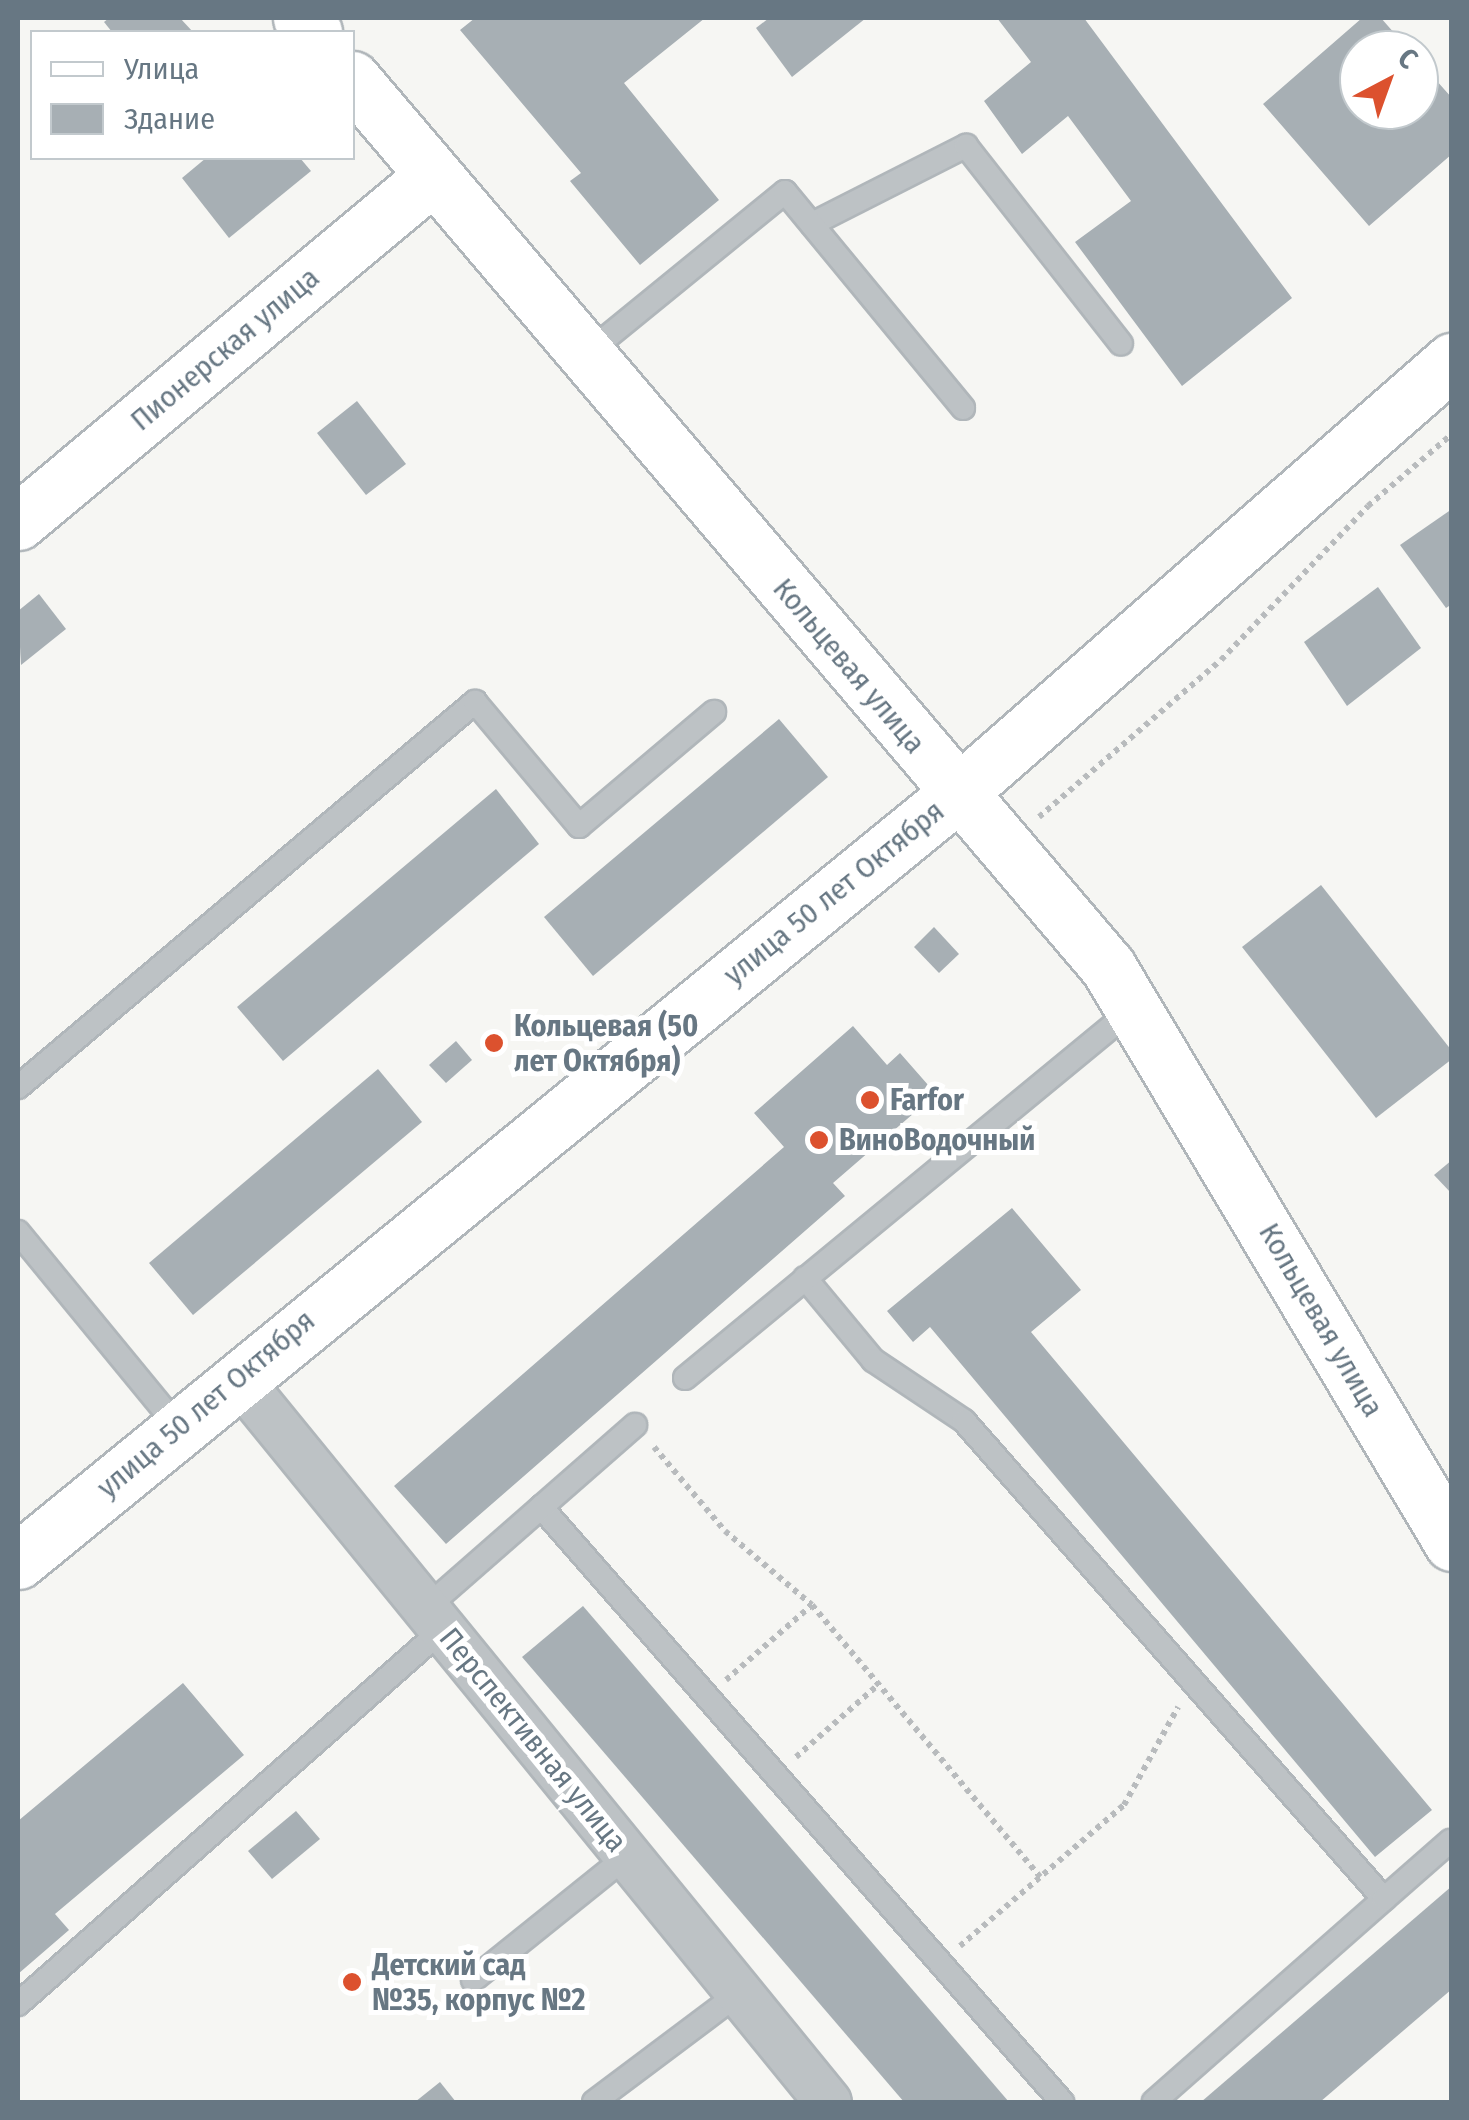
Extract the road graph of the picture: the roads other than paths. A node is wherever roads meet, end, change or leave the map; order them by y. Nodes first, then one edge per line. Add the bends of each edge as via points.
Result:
1 (355, 83) edge
2 (433, 176) junction
3 (812, 224) junction
4 (1121, 344) dead end
5 (585, 355) junction
6 (1452, 361) edge
7 (964, 408) dead end
8 (18, 522) edge
9 (714, 712) dead end
10 (956, 794) junction
11 (1133, 1009) junction
12 (18, 1087) edge
13 (18, 1232) edge
14 (805, 1278) junction
15 (238, 1377) junction
16 (685, 1378) dead end
17 (635, 1425) road end
18 (178, 1427) junction
19 (541, 1507) junction
20 (1452, 1543) edge
21 (18, 1561) edge
22 (434, 1619) junction
23 (1450, 1840) edge
24 (627, 1856) junction
25 (1384, 1899) junction
26 (473, 1980) dead end
27 (739, 1993) junction
28 (18, 2004) edge
29 (594, 2102) edge
30 (828, 2102) edge
31 (1062, 2102) edge
32 (1154, 2102) edge

1 - 2 street, Кольцевая улица
2 - 5 street, Кольцевая улица
2 - 8 street, Пионерская улица
3 - 4 lane via 966,146
3 - 5 lane via 785,192
3 - 7 lane
5 - 10 street, Кольцевая улица
6 - 10 street, улица 50 лет Октября
9 - 12 lane via 579,826 475,702
10 - 11 street, Кольцевая улица via 1108,967
10 - 15 street, улица 50 лет Октября
11 - 14 lane
11 - 20 street, Кольцевая улица
13 - 18 lane
14 - 16 lane
14 - 25 lane via 873,1360 964,1421
15 - 18 street, улица 50 лет Октября
15 - 22 street, Перспективная улица
17 - 19 lane
18 - 21 street, улица 50 лет Октября
19 - 22 lane
19 - 31 lane
22 - 24 street, Перспективная улица
22 - 28 lane
23 - 25 lane
24 - 26 lane
24 - 27 street, Перспективная улица
25 - 32 lane
27 - 29 lane
27 - 30 street, Перспективная улица

